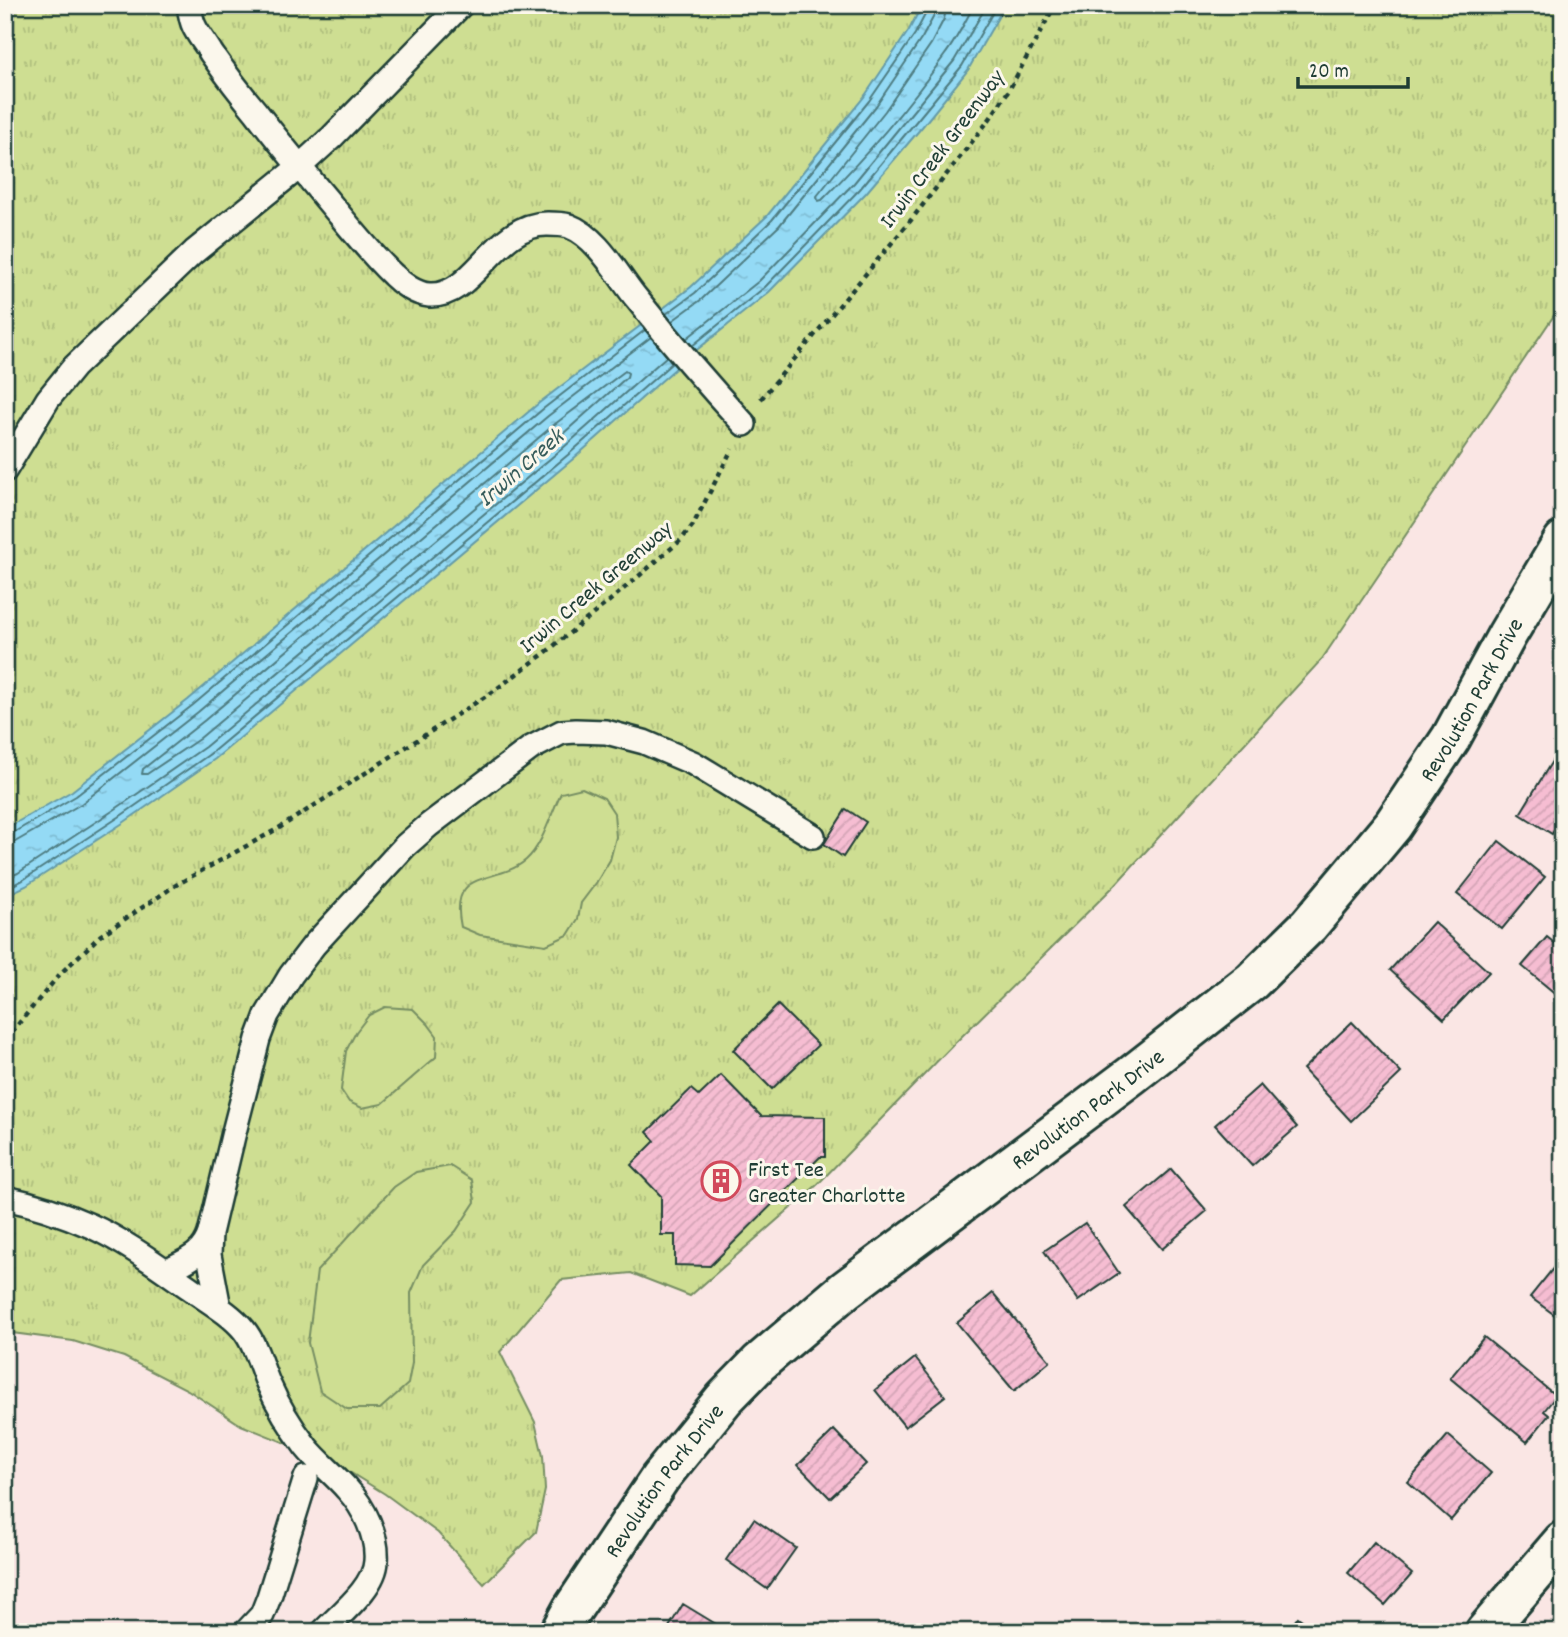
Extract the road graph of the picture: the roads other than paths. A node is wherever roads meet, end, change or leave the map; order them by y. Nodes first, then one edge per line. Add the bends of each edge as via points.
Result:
1 (189, 5) edge
2 (461, 5) edge
3 (299, 167) junction
4 (744, 424) road end
5 (5, 470) edge
6 (1563, 541) edge
7 (813, 836) dead end
8 (5, 1198) edge
9 (210, 1233) junction
10 (166, 1271) junction
11 (219, 1308) junction
12 (306, 1478) dead end
13 (1563, 1541) edge
14 (246, 1632) edge
15 (323, 1632) edge
16 (560, 1632) edge
17 (1485, 1632) edge

1 - 3 lane via 194,27 228,78
2 - 3 lane
3 - 4 lane via 393,275 421,293 440,294 455,288 506,238 525,228 551,224 580,232 595,244 635,298
3 - 5 lane via 194,252 74,367 48,399
6 - 16 street, Revolution Park Drive via 1451,738 1393,825 1309,925 1252,981 845,1290 759,1363 660,1478
7 - 9 lane via 693,763 644,741 576,731 562,732 531,748 405,846 291,975 258,1039
8 - 10 lane via 91,1226
9 - 10 lane via 202,1249
9 - 11 lane via 209,1255
10 - 11 lane
11 - 15 lane via 246,1332 287,1420 307,1449 348,1489 368,1520 374,1540 373,1576
12 - 14 lane via 270,1597 262,1615
13 - 17 street

